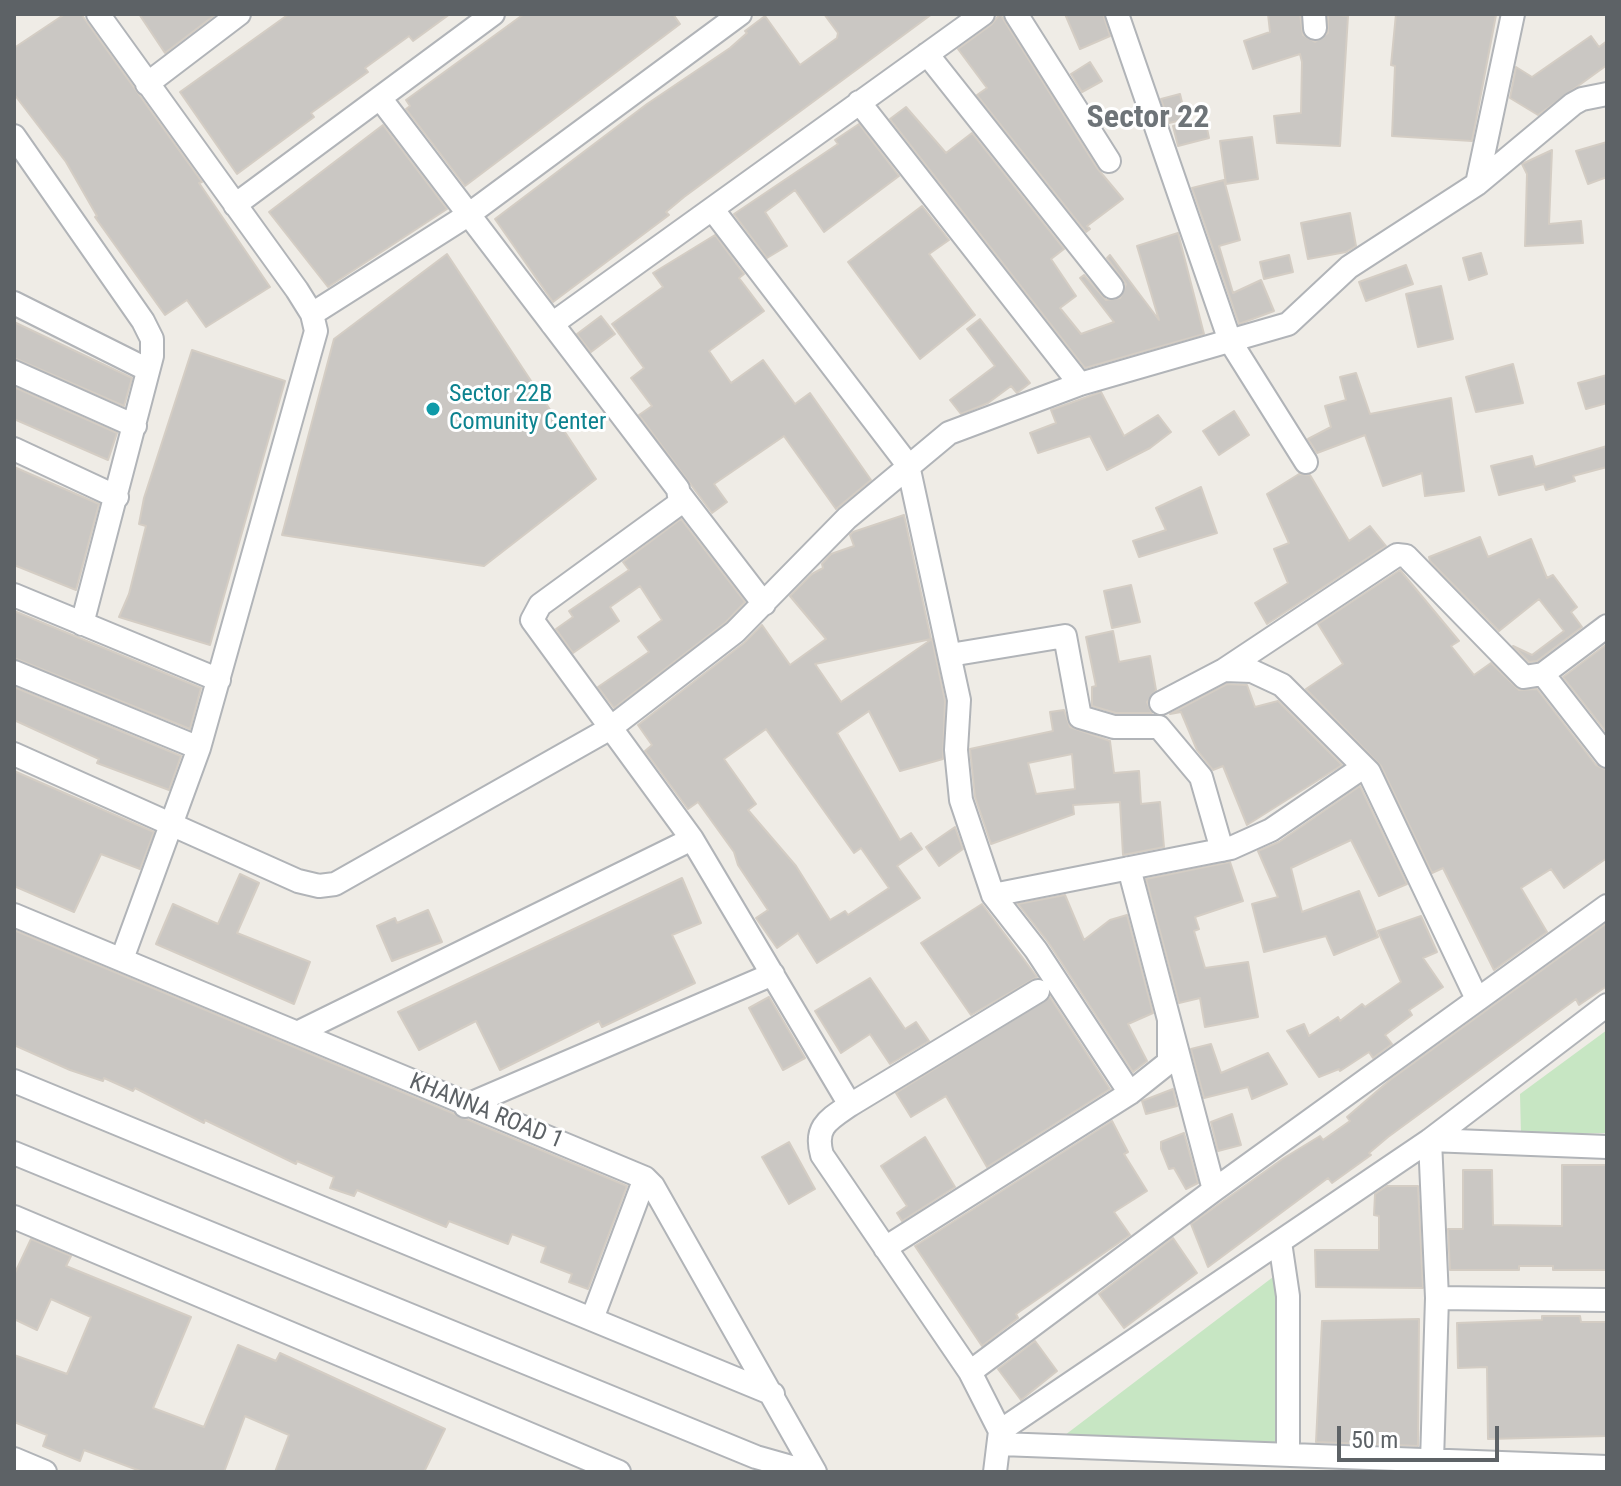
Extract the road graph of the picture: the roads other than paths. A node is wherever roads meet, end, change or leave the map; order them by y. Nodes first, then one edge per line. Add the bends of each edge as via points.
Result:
1 (98, 14) edge
2 (239, 14) edge
3 (493, 14) edge
4 (740, 14) edge
5 (983, 14) edge
6 (1016, 14) edge
7 (1117, 14) edge
8 (1513, 14) edge
9 (469, 21) edge
10 (927, 54) junction
11 (147, 84) junction
12 (1607, 94) edge
13 (380, 98) junction
14 (859, 102) junction
15 (14, 136) edge
16 (1109, 161) dead end
17 (1477, 184) junction
18 (235, 205) junction
19 (713, 210) junction
20 (468, 215) junction
21 (1112, 287) dead end
22 (14, 303) edge
23 (312, 314) junction
24 (552, 324) junction
25 (1230, 341) junction
26 (148, 370) junction
27 (14, 372) edge
28 (1080, 384) junction
29 (135, 426) junction
30 (14, 449) edge
31 (1306, 462) dead end
32 (908, 465) junction
33 (681, 496) junction
34 (117, 497) junction
35 (14, 595) edge
36 (764, 604) junction
37 (82, 624) junction
38 (1607, 626) edge
39 (950, 655) junction
40 (1224, 670) junction
41 (14, 672) edge
42 (1543, 674) junction
43 (219, 680) junction
44 (1161, 703) dead end
45 (609, 729) junction
46 (199, 748) junction
47 (14, 754) edge
48 (1607, 756) edge
49 (1362, 768) junction
50 (174, 823) junction
51 (692, 839) junction
52 (1222, 850) junction
53 (1129, 868) junction
54 (993, 895) junction
55 (1607, 906) edge
56 (14, 915) edge
57 (122, 959) junction
58 (773, 974) junction
59 (1038, 991) dead end
60 (1477, 999) junction
61 (1607, 1005) edge
62 (1169, 1021) junction
63 (297, 1033) junction
64 (14, 1081) edge
65 (1130, 1093) junction
66 (850, 1105) junction
67 (465, 1106) junction
68 (1430, 1140) junction
69 (1607, 1147) edge
70 (14, 1153) edge
71 (645, 1178) junction
72 (1214, 1190) junction
73 (14, 1217) edge
74 (1280, 1242) junction
75 (885, 1248) junction
76 (1437, 1298) junction
77 (1607, 1300) edge
78 (592, 1319) junction
79 (970, 1372) junction
80 (773, 1394) junction
81 (1000, 1438) junction
82 (1288, 1455) junction
83 (14, 1459) edge
84 (1432, 1461) junction
85 (748, 1464) edge
86 (1607, 1467) edge
87 (45, 1472) edge
88 (619, 1472) edge
89 (809, 1472) edge
90 (815, 1472) edge
91 (995, 1472) edge

1 - 11 street
2 - 11 street
3 - 9 street
4 - 20 street
5 - 10 street
6 - 16 street
7 - 25 street
8 - 17 street
9 - 13 street
10 - 14 street
10 - 21 street
11 - 18 street
12 - 17 street via 1573,104
13 - 18 street
13 - 20 street
14 - 19 street
14 - 28 street
15 - 26 street via 143,321 152,339
17 - 25 street via 1349,267 1297,318
18 - 23 street
19 - 24 street
19 - 32 street
20 - 23 street
20 - 24 street
22 - 26 street
23 - 43 street via 314,347
24 - 33 street
25 - 28 street
25 - 31 street
26 - 29 street
27 - 29 street
28 - 32 street via 949,433
29 - 34 street
30 - 34 street
32 - 36 street via 829,534
32 - 39 street
33 - 36 street
33 - 45 street via 674,508 532,614 535,627
34 - 37 street
35 - 37 street
36 - 45 street via 725,641
37 - 43 street
38 - 42 street
39 - 52 street via 1065,636 1080,717 1114,727 1159,727 1201,777
39 - 54 street via 959,700 961,800
40 - 42 street via 1397,555 1406,556 1524,677
40 - 44 street
40 - 49 street via 1252,671 1282,685
41 - 46 street
42 - 48 street
43 - 46 street
45 - 50 street via 335,884 298,881
45 - 51 street
46 - 50 street
47 - 50 street
49 - 52 street via 1271,830
49 - 60 street via 1373,779
50 - 57 street
51 - 58 street
51 - 63 street
52 - 53 street
53 - 54 street
53 - 62 street
54 - 65 street via 1036,950
55 - 60 street
56 - 57 street, KHANNA ROAD 1
57 - 63 street, KHANNA ROAD 1
58 - 66 street
58 - 67 street
59 - 66 street
60 - 72 street
61 - 68 street
62 - 65 street via 1169,1062
62 - 72 street
63 - 67 street, KHANNA ROAD 1
64 - 78 street
65 - 75 street
66 - 75 street via 823,1124 818,1141 822,1155
67 - 71 street, KHANNA ROAD 1
68 - 69 street
68 - 74 street
68 - 76 street
70 - 85 street
71 - 78 street
71 - 80 street
72 - 79 street
73 - 88 street
74 - 81 street
74 - 82 street via 1288,1296
75 - 79 street
76 - 77 street
76 - 84 street
78 - 80 street
79 - 81 street
80 - 90 street
81 - 82 street
81 - 91 street
82 - 84 street
83 - 87 street
84 - 86 street
85 - 89 street

